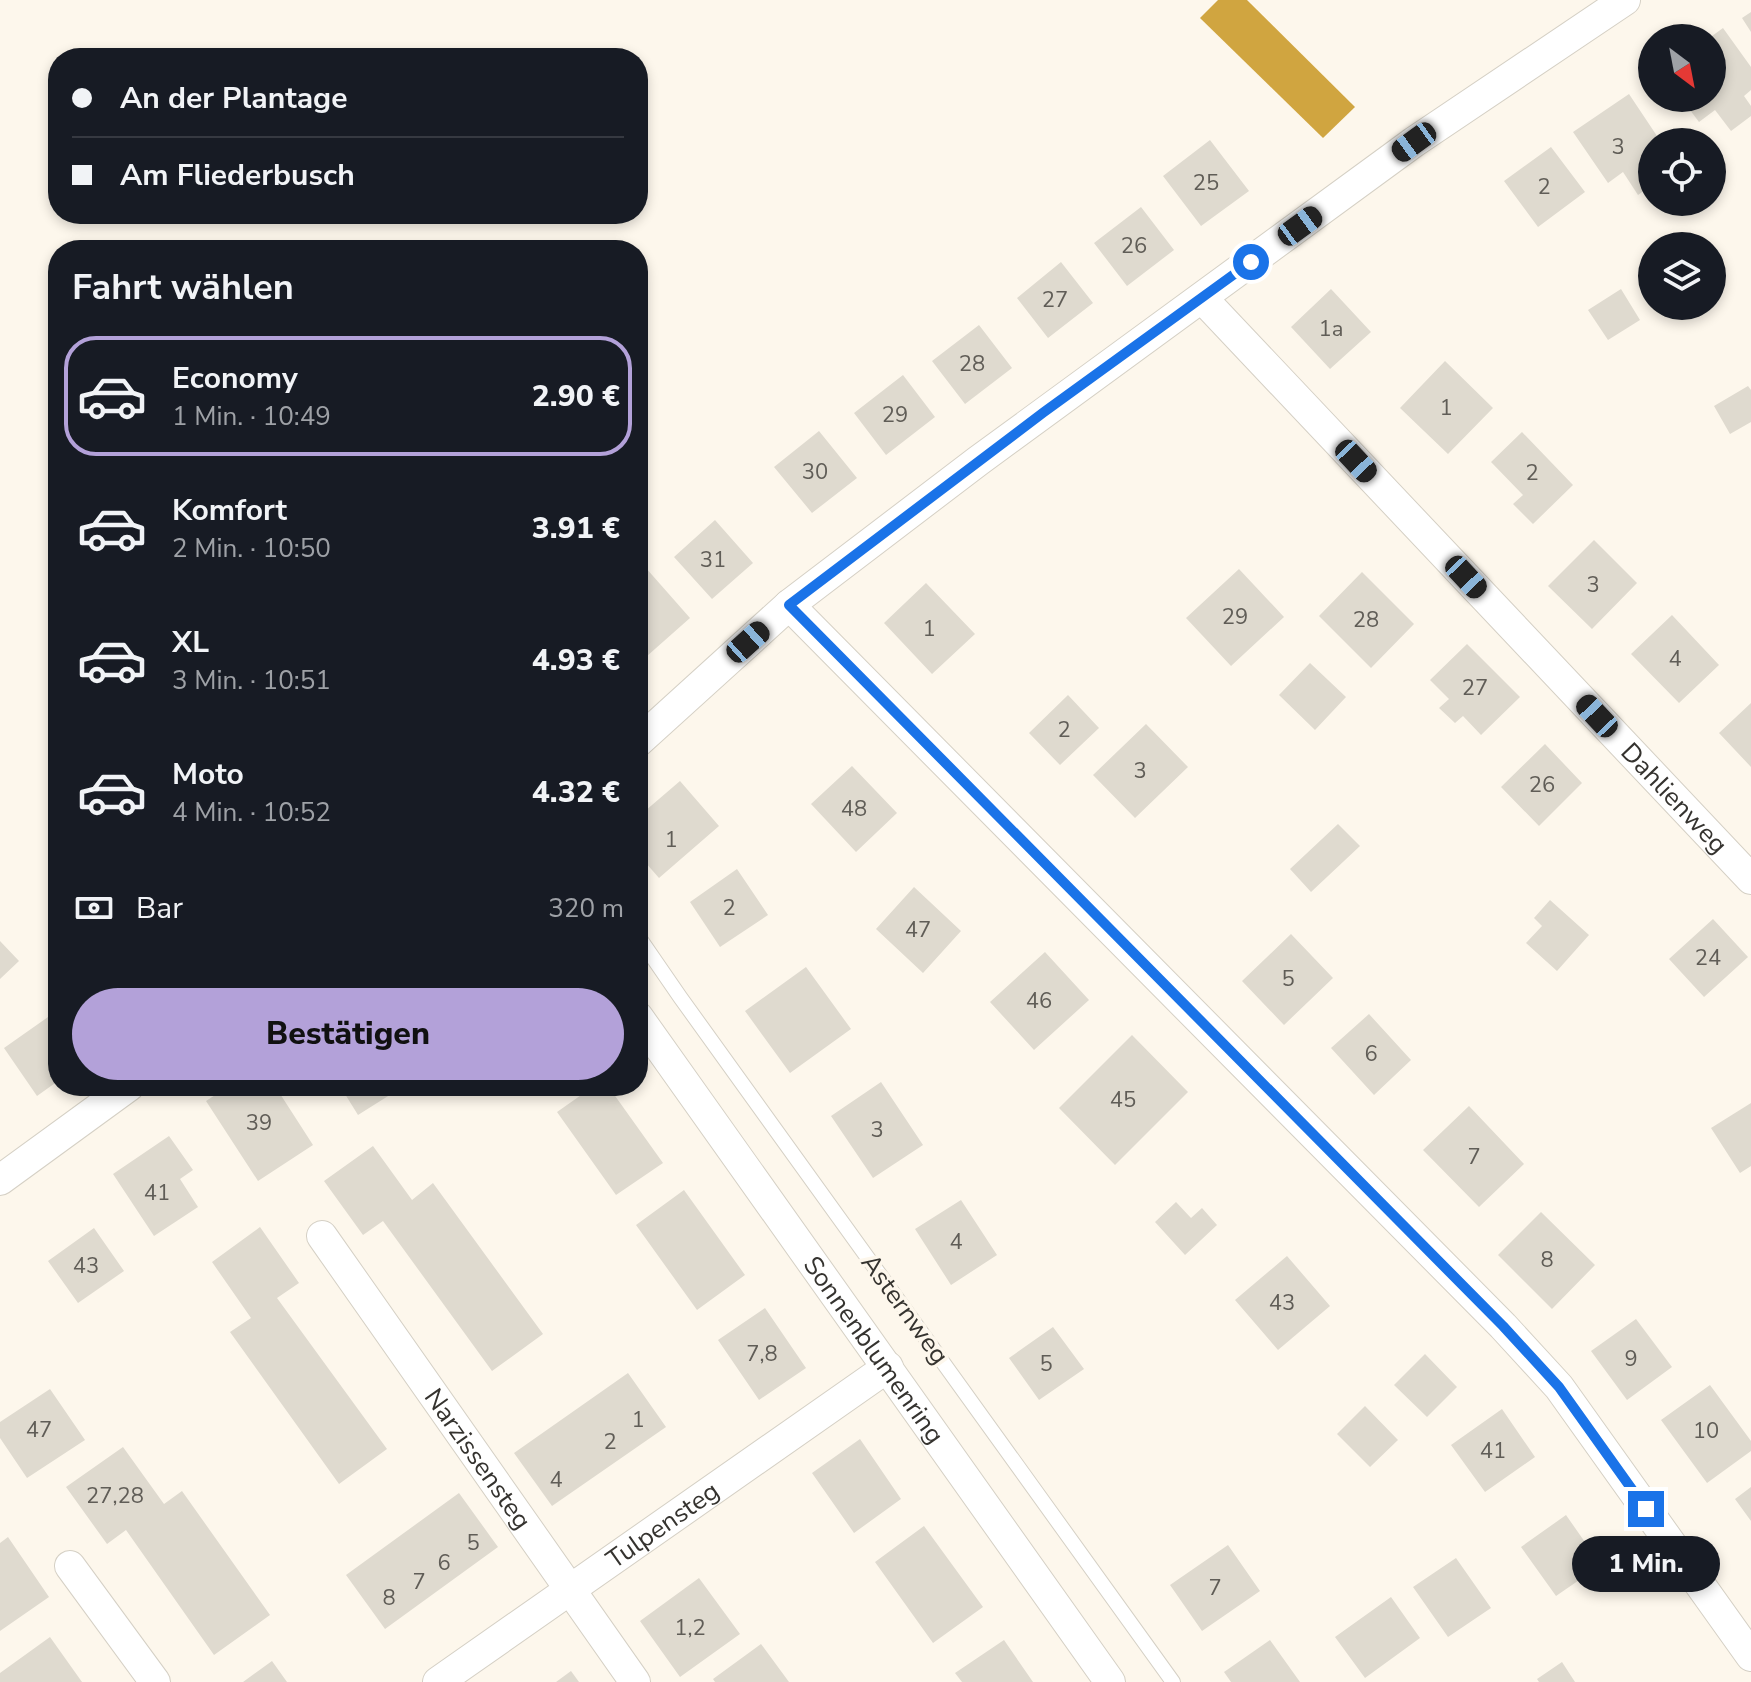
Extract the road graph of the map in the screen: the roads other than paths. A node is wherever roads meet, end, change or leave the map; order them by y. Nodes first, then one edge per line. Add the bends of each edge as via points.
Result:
1 (1625, 0) edge
2 (1202, 298) junction
3 (789, 605) junction
4 (648, 733) edge
5 (1751, 879) edge
6 (648, 950) edge
7 (648, 1031) edge
8 (115, 1096) edge
9 (0, 1180) edge
10 (322, 1236) dead end
11 (888, 1367) junction
12 (70, 1566) dead end
13 (569, 1589) junction
14 (1751, 1656) edge
15 (155, 1682) edge
16 (438, 1682) edge
17 (635, 1682) edge
18 (1110, 1682) edge
19 (1173, 1682) edge

1 - 2 street via 1414,142
2 - 3 street
2 - 5 street, Dahlienweg
3 - 4 street
3 - 14 street via 1513,1336 1559,1387
6 - 19 lane, Asternweg
7 - 11 street, Sonnenblumenring
8 - 9 street
10 - 13 street, Narzissensteg
11 - 13 street, Tulpensteg
11 - 18 street, Sonnenblumenring
12 - 15 street
13 - 16 street, Tulpensteg
13 - 17 street, Narzissensteg

